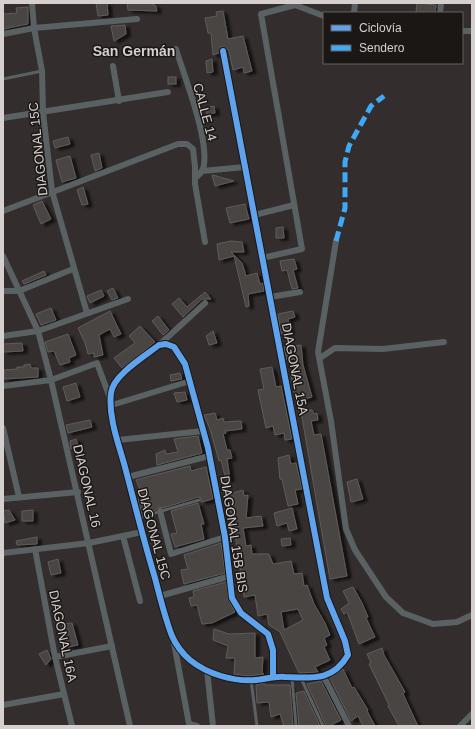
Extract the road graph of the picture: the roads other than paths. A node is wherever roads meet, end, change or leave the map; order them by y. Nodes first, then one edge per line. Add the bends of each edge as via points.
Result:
1 (32, 3) edge
2 (294, 4) edge
3 (323, 16) edge
4 (137, 19) dead end
5 (34, 28) junction
6 (3, 34) edge
7 (176, 49) dead end
8 (223, 51) dead end
9 (113, 66) dead end
10 (42, 71) junction
11 (3, 79) edge
12 (168, 92) dead end
13 (119, 101) junction
14 (43, 112) junction
15 (3, 118) edge
16 (245, 167) junction
17 (202, 171) junction
18 (195, 178) junction
19 (52, 191) junction
20 (294, 205) junction
21 (3, 211) edge
22 (254, 215) junction
23 (205, 242) dead end
24 (336, 242) dead end
25 (3, 256) edge
26 (262, 258) junction
27 (73, 269) junction
28 (3, 291) edge
29 (20, 291) junction
30 (300, 292) dead end
31 (270, 297) junction
32 (128, 299) dead end
33 (205, 303) dead end
34 (87, 313) junction
35 (38, 331) junction
36 (3, 336) edge
37 (444, 342) dead end
38 (162, 345) junction
39 (320, 358) junction
40 (51, 380) junction
41 (190, 381) junction
42 (3, 386) edge
43 (112, 403) junction
44 (3, 428) edge
45 (203, 431) junction
46 (118, 440) junction
47 (4, 442) edge
48 (209, 456) junction
49 (128, 477) junction
50 (78, 492) junction
51 (19, 497) junction
52 (3, 499) edge
53 (199, 500) dead end
54 (160, 511) junction
55 (138, 518) junction
56 (142, 532) junction
57 (123, 536) junction
58 (224, 537) junction
59 (88, 543) junction
60 (35, 549) junction
61 (3, 553) edge
62 (230, 576) junction
63 (160, 596) junction
64 (140, 601) dead end
65 (472, 615) edge
66 (173, 637) junction
67 (112, 646) junction
68 (55, 657) junction
69 (208, 670) junction
70 (273, 676) junction
71 (292, 677) junction
72 (324, 677) junction
73 (301, 678) junction
74 (251, 680) junction
75 (64, 694) junction
76 (3, 705) edge
77 (472, 714) edge
78 (72, 726) edge
79 (130, 726) edge
80 (197, 726) edge
81 (213, 726) edge
82 (257, 726) edge
83 (296, 726) edge
84 (323, 726) edge
85 (349, 726) edge
86 (460, 726) edge

1 - 5 street, DIAGONAL 15C
2 - 3 street
2 - 20 street via 261,14
4 - 5 street
5 - 6 street
5 - 10 street, DIAGONAL 15C
7 - 17 street, CALLE 14 via 200,128 205,158
8 - 16 street, DIAGONAL 15A
9 - 13 street
10 - 11 lane
10 - 14 street, DIAGONAL 15C
12 - 13 street
13 - 14 street
14 - 15 street
14 - 19 street, DIAGONAL 15C
16 - 17 street
16 - 22 street, DIAGONAL 15A
17 - 18 street
18 - 19 street via 193,149 187,144 178,144
18 - 23 street
19 - 21 street
19 - 27 street, DIAGONAL 15C
20 - 22 street
20 - 26 street via 302,249
22 - 26 street, DIAGONAL 15A
24 - 39 street via 318,352
25 - 29 street, DIAGONAL 16
26 - 31 street, DIAGONAL 15A
27 - 29 street
27 - 34 street, DIAGONAL 15C
28 - 29 street
29 - 35 street, DIAGONAL 16
30 - 31 street
31 - 72 street, DIAGONAL 15A via 327,598 345,641 348,655 342,666
32 - 34 street
33 - 38 street
34 - 35 street
35 - 36 street
35 - 40 street, DIAGONAL 16
37 - 39 street via 383,349 335,348
38 - 41 street, DIAGONAL 15B BIS via 174,347 185,364
38 - 43 street, DIAGONAL 15C via 135,364 113,385
39 - 65 street via 346,529 355,550 386,597 403,613 433,624 457,622
40 - 42 street
40 - 43 street, DIAGONAL 15C via 97,363
40 - 50 street, DIAGONAL 16
41 - 43 street
41 - 45 street, DIAGONAL 15B BIS
43 - 46 street, DIAGONAL 15C
44 - 47 street
45 - 46 street
45 - 48 street, DIAGONAL 15B BIS
46 - 49 street, DIAGONAL 15C
47 - 51 street
48 - 49 street
48 - 58 street, DIAGONAL 15B BIS
49 - 55 street, DIAGONAL 15C
50 - 51 street
50 - 59 street, DIAGONAL 16
51 - 52 street
53 - 54 lane
54 - 55 lane
54 - 58 street via 171,554
55 - 56 street, DIAGONAL 15C
56 - 57 street
56 - 63 street, DIAGONAL 15C
57 - 59 street
57 - 64 street
58 - 62 street, DIAGONAL 15B BIS
59 - 60 street
59 - 67 street, DIAGONAL 16
60 - 61 street
60 - 68 street, DIAGONAL 16A
62 - 63 street
62 - 70 street, DIAGONAL 15B BIS via 232,598 236,606 268,634 273,650
63 - 66 street, DIAGONAL 15C
66 - 69 street, DIAGONAL 15C via 189,659
66 - 80 street, DIAGONAL 15C via 189,724
67 - 68 street
67 - 79 street, DIAGONAL 16
68 - 75 street, DIAGONAL 16A
69 - 74 street, DIAGONAL 15C via 229,677
69 - 81 street
70 - 71 street, DIAGONAL 15C
70 - 74 street, DIAGONAL 15C
71 - 73 street, DIAGONAL 15C
71 - 83 lane
72 - 73 street, DIAGONAL 15C
72 - 85 street
73 - 84 lane
74 - 82 lane
75 - 76 street
75 - 78 street, DIAGONAL 16A
77 - 86 street

